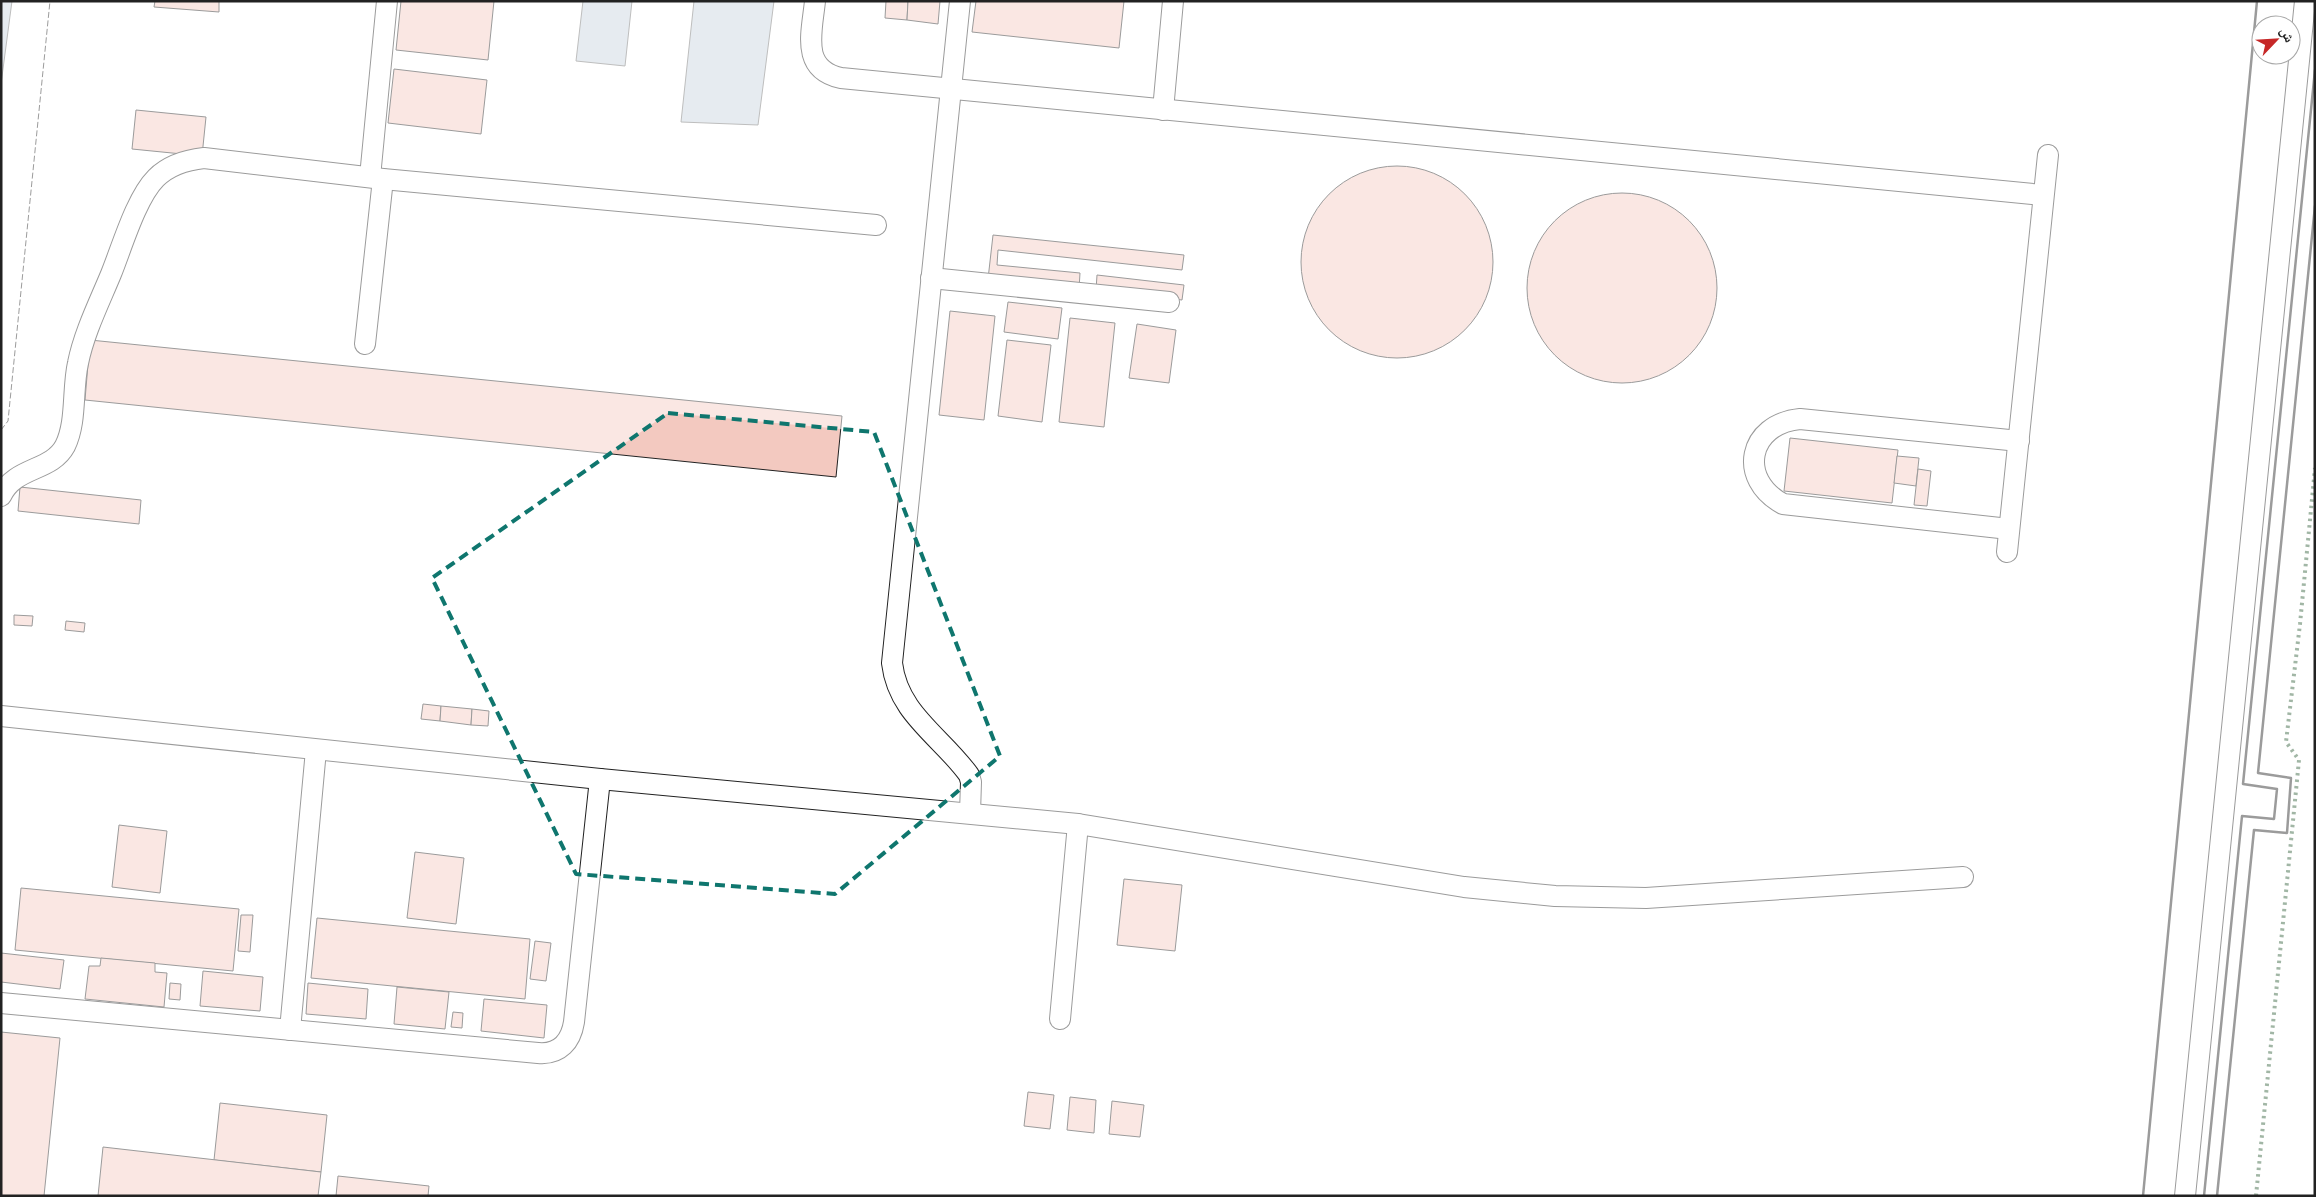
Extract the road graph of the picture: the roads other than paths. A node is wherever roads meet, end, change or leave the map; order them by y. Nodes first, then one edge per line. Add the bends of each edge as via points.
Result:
1 (387, 1) edge
2 (815, 1) edge
3 (960, 1) edge
4 (1173, 1) edge
5 (2304, 1) edge
6 (951, 89) junction
7 (1163, 110) junction
8 (2048, 154) dead end
9 (376, 178) junction
10 (2043, 195) junction
11 (876, 225) dead end
12 (931, 278) junction
13 (1168, 302) dead end
14 (365, 344) dead end
15 (2018, 441) junction
16 (1, 496) edge
17 (2009, 528) junction
18 (2007, 552) dead end
19 (1, 716) edge
20 (316, 750) junction
21 (600, 779) junction
22 (970, 813) junction
23 (1078, 824) junction
24 (1963, 877) dead end
25 (1, 1003) edge
26 (1060, 1019) dead end
27 (290, 1030) junction
28 (2185, 1196) edge

1 - 9 lane
2 - 6 lane via 811,50 813,59 824,72 841,78
3 - 6 lane
4 - 7 lane
5 - 28 lane
6 - 7 lane
6 - 12 lane
7 - 10 lane
8 - 10 lane
9 - 11 lane
9 - 14 lane
9 - 16 lane via 204,158 178,163 156,178 141,200 82,347 66,444 55,458 14,478
10 - 15 lane
12 - 13 lane
12 - 22 lane via 892,663 902,699 969,775
15 - 17 lane
15 - 17 lane via 1786,421 1768,430 1756,447 1753,460 1761,487 1783,504
17 - 18 lane
19 - 20 lane
20 - 21 lane
20 - 27 lane
21 - 22 lane
21 - 27 lane via 574,1022 570,1037 560,1048 538,1053
22 - 23 lane
23 - 24 lane via 1464,887 1555,896 1692,896
23 - 26 lane
25 - 27 lane

